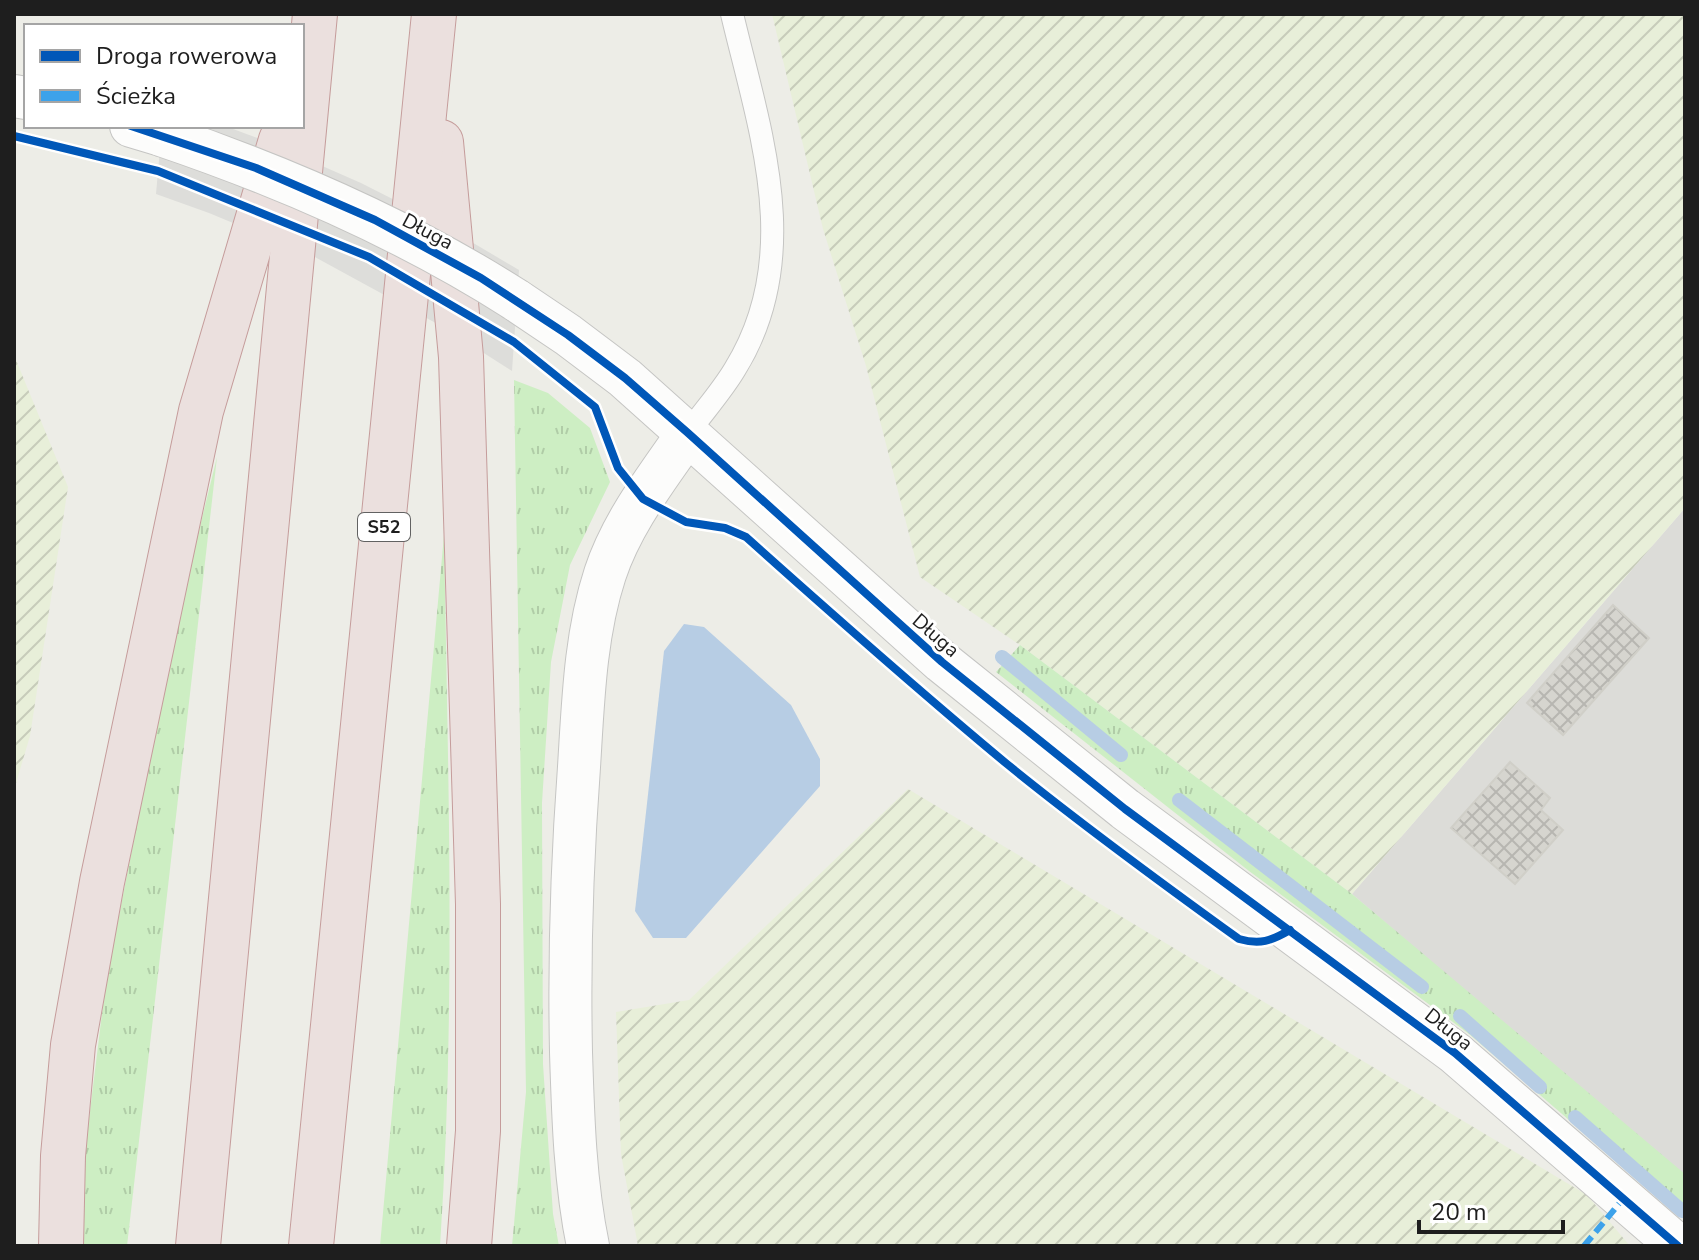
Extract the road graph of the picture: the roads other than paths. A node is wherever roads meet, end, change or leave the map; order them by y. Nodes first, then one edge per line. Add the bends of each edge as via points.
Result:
1 (732, 14) edge
2 (433, 27) edge
3 (310, 38) edge
4 (304, 103) edge
5 (284, 128) edge
6 (302, 128) edge
7 (146, 130) edge
8 (688, 433) junction
9 (61, 1246) edge
10 (198, 1246) edge
11 (311, 1246) edge
12 (469, 1246) edge
13 (588, 1246) edge
14 (1678, 1246) edge

1 - 8 lane via 767,162 774,222 769,282 735,369
2 - 11 highway, S52
2 - 12 highway via 461,357 469,536 478,1131
3 - 4 highway
5 - 9 highway via 201,411 102,882 73,1045
6 - 10 highway
7 - 8 street, Długa, bridge via 256,168 375,220 481,278 568,335
8 - 13 street via 616,547 601,588 588,654 573,845 570,1009 573,1121
8 - 14 street, Długa via 942,662 1125,809 1455,1053

